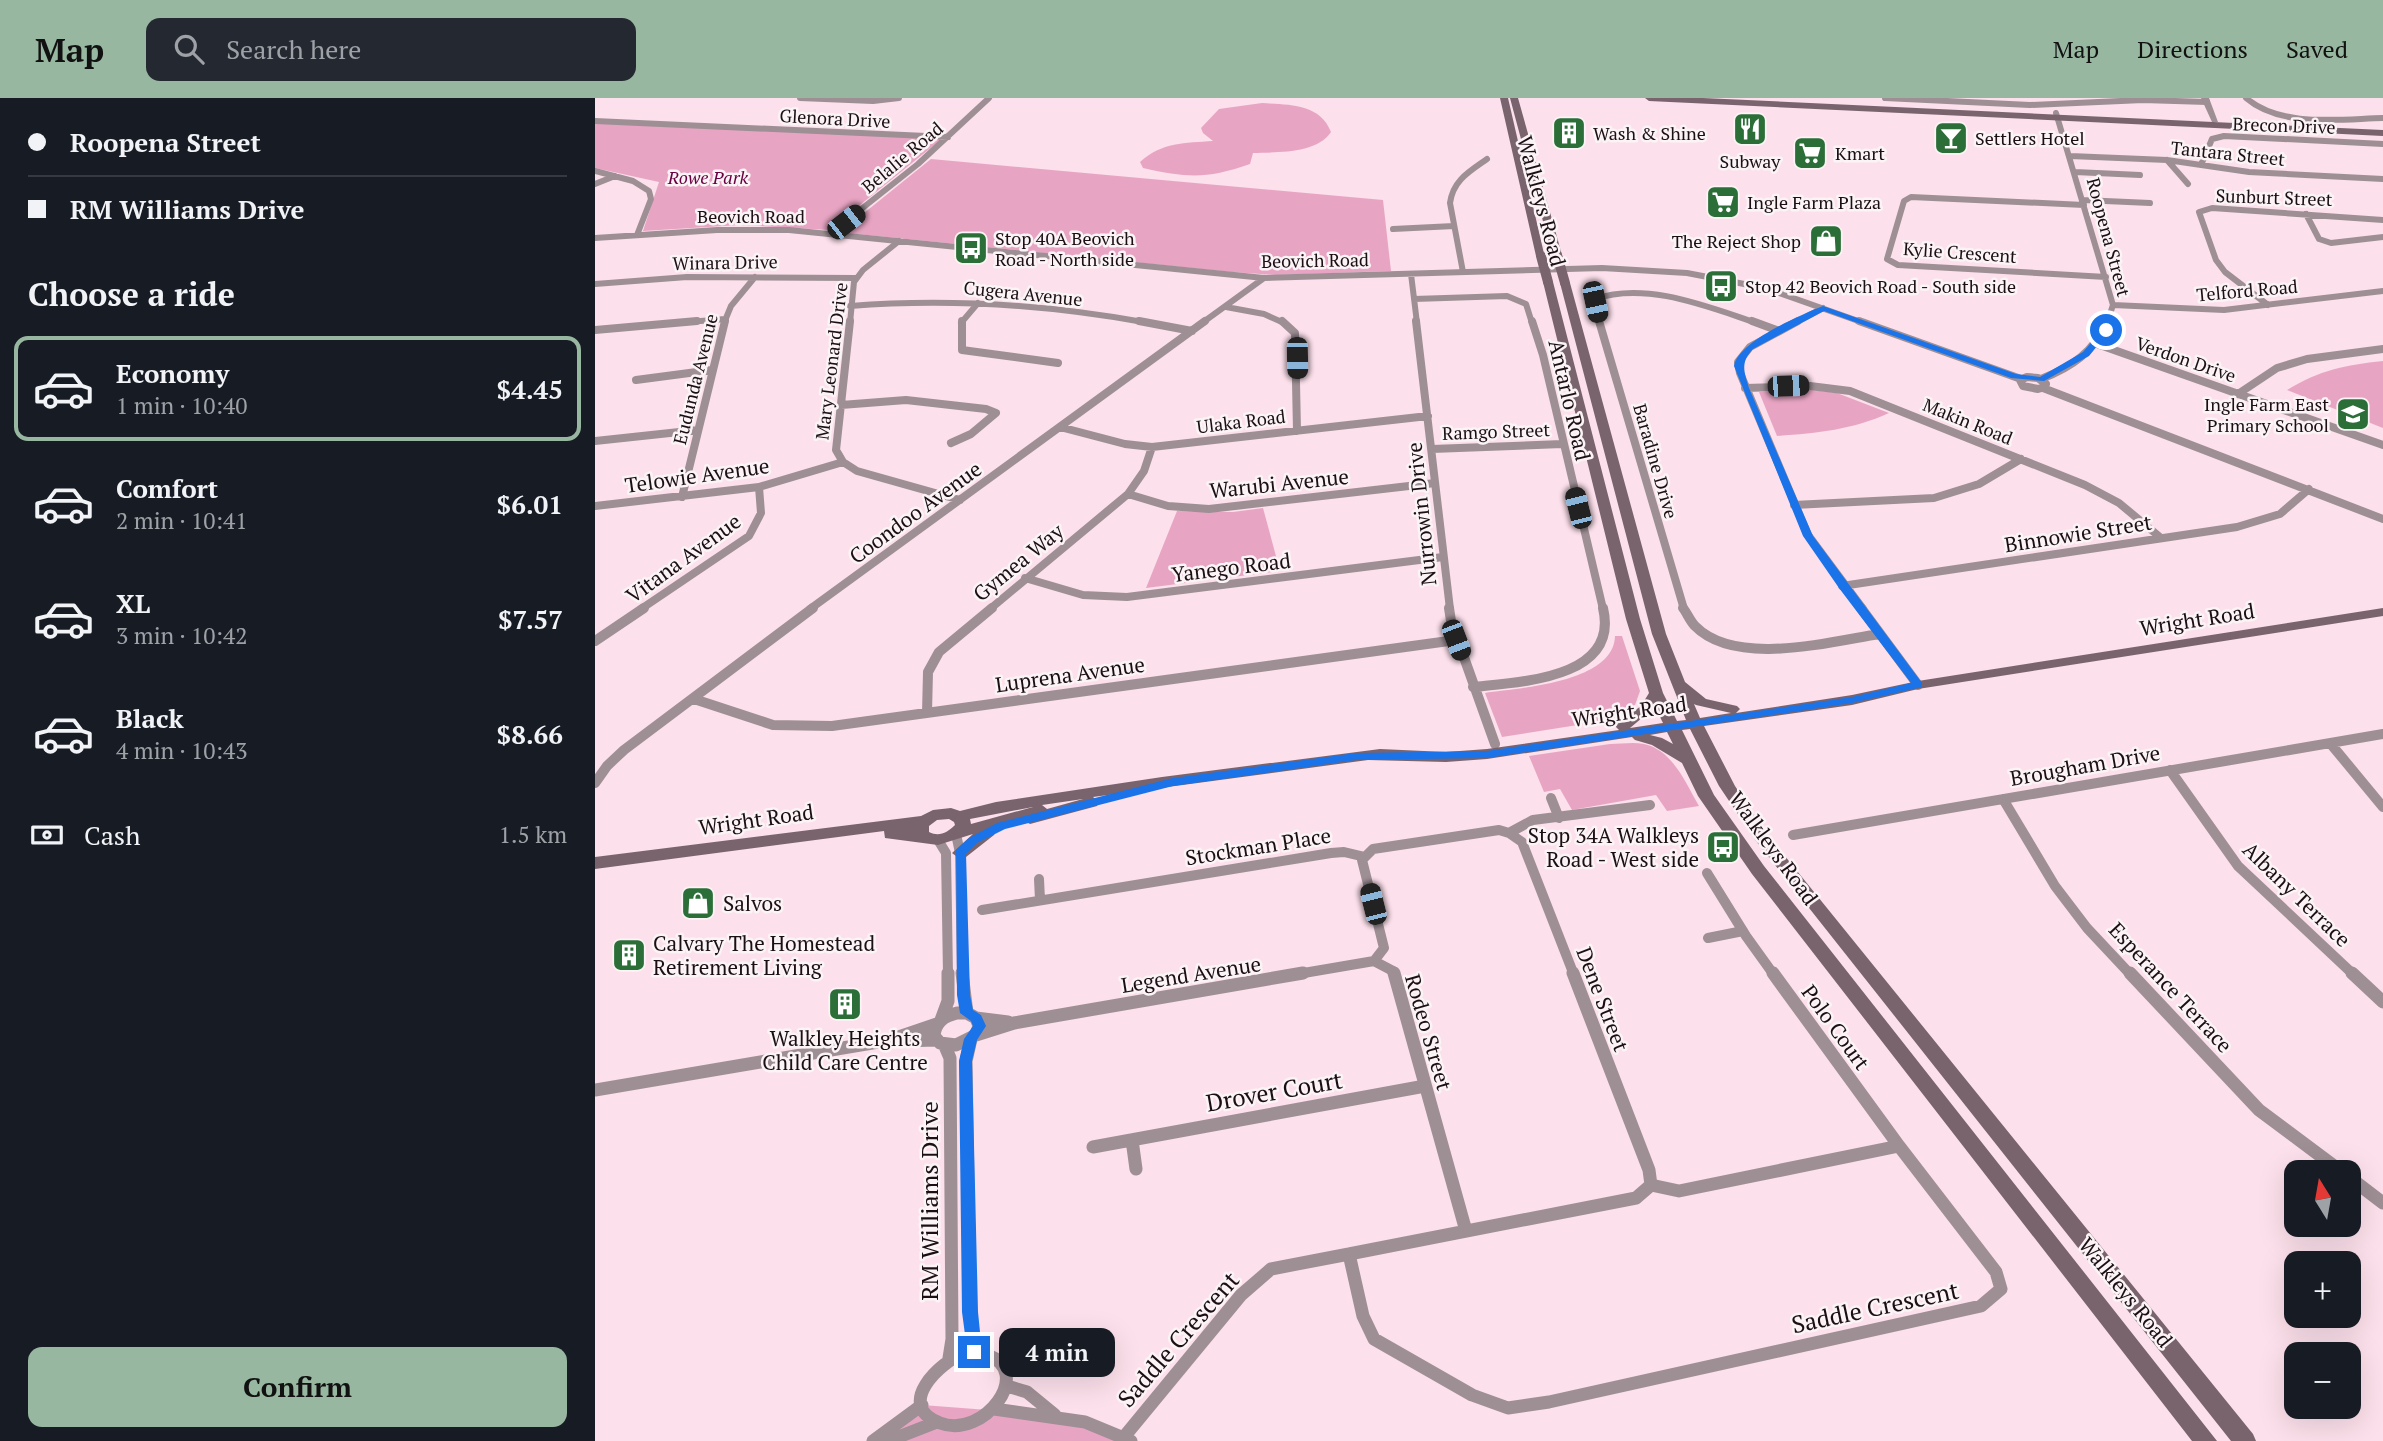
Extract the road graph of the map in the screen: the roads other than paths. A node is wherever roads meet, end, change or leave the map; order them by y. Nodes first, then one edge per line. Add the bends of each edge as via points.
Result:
1 (800, 98) edge
2 (899, 98) edge
3 (977, 98) edge
4 (988, 98) edge
5 (1493, 98) edge
6 (1504, 98) edge
7 (1649, 98) edge
8 (1751, 98) edge
9 (1885, 98) edge
10 (2246, 98) edge
11 (2136, 99) edge
12 (1518, 100) edge
13 (2206, 100) edge
14 (1506, 112) junction
15 (2057, 115) junction
16 (2383, 118) edge
17 (595, 121) edge
18 (2216, 123) junction
19 (2381, 131) edge
20 (948, 137) junction
21 (2383, 144) edge
22 (2070, 156) junction
23 (1487, 159) dead end
24 (2167, 160) junction
25 (2201, 165) junction
26 (595, 171) edge
27 (2074, 172) junction
28 (2140, 175) dead end
29 (615, 176) junction
30 (2383, 179) edge
31 (595, 184) edge
32 (2188, 184) dead end
33 (2084, 202) junction
34 (2150, 203) dead end
35 (2306, 214) junction
36 (2383, 220) edge
37 (1454, 226) junction
38 (1393, 229) dead end
39 (831, 233) junction
40 (637, 235) junction
41 (2383, 237) edge
42 (595, 238) edge
43 (899, 241) junction
44 (1463, 272) junction
45 (1411, 274) junction
46 (2106, 276) junction
47 (755, 277) junction
48 (856, 278) junction
49 (1264, 278) junction
50 (595, 284) edge
51 (2383, 290) edge
52 (1414, 299) junction
53 (978, 303) junction
54 (2113, 305) junction
55 (2268, 305) junction
56 (850, 306) junction
57 (1226, 307) junction
58 (1823, 308) junction
59 (725, 319) junction
60 (595, 330) edge
61 (1192, 331) junction
62 (1779, 331) junction
63 (2097, 344) junction
64 (2383, 349) edge
65 (1058, 363) dead end
66 (712, 370) junction
67 (636, 380) dead end
68 (2042, 384) junction
69 (1745, 388) junction
70 (2238, 394) junction
71 (841, 405) junction
72 (1428, 416) junction
73 (1060, 427) junction
74 (698, 430) junction
75 (1297, 431) junction
76 (595, 441) edge
77 (951, 443) dead end
78 (1562, 444) junction
79 (2383, 445) edge
80 (1152, 447) junction
81 (1432, 449) junction
82 (2021, 459) junction
83 (843, 462) junction
84 (1435, 483) junction
85 (759, 487) junction
86 (2309, 489) junction
87 (1128, 494) junction
88 (681, 496) junction
89 (960, 500) junction
90 (1794, 505) junction
91 (595, 506) edge
92 (2383, 519) edge
93 (2161, 538) junction
94 (1443, 557) junction
95 (1025, 578) junction
96 (1842, 586) junction
97 (2383, 612) edge
98 (1878, 634) junction
99 (1456, 640) junction
100 (595, 641) edge
101 (1676, 679) junction
102 (1918, 685) junction
103 (1473, 687) junction
104 (1656, 693) junction
105 (694, 699) junction
106 (927, 713) junction
107 (1732, 714) junction
108 (1694, 720) junction
109 (1670, 724) junction
110 (1624, 731) junction
111 (2383, 734) edge
112 (2330, 743) junction
113 (1495, 744) junction
114 (1706, 747) junction
115 (1370, 756) junction
116 (1686, 759) junction
117 (2171, 770) junction
118 (1173, 782) junction
119 (595, 783) edge
120 (1551, 799) dead end
121 (2003, 799) junction
122 (1091, 802) junction
123 (1650, 806) dead end
124 (2383, 807) edge
125 (1559, 818) junction
126 (958, 828) junction
127 (928, 832) junction
128 (1509, 833) junction
129 (1793, 835) dead end
130 (960, 853) junction
131 (1365, 857) junction
132 (595, 863) edge
133 (595, 873) edge
134 (1707, 873) dead end
135 (1039, 879) dead end
136 (1040, 901) junction
137 (982, 910) dead end
138 (1743, 931) junction
139 (1708, 938) dead end
140 (1374, 961) junction
141 (2383, 1002) edge
142 (972, 1016) junction
143 (939, 1022) junction
144 (1014, 1023) junction
145 (973, 1037) junction
146 (890, 1040) junction
147 (940, 1042) junction
148 (1425, 1086) junction
149 (595, 1090) edge
150 (1132, 1140) junction
151 (1899, 1146) junction
152 (1093, 1147) dead end
153 (2326, 1160) edge
154 (1136, 1169) dead end
155 (1651, 1185) junction
156 (2361, 1186) edge
157 (2383, 1203) edge
158 (1466, 1231) junction
159 (1349, 1254) junction
160 (974, 1352) junction
161 (949, 1358) junction
162 (1007, 1387) junction
163 (922, 1405) junction
164 (994, 1409) junction
165 (1055, 1415) junction
166 (937, 1422) junction
167 (1128, 1439) edge
168 (873, 1441) edge
169 (888, 1441) edge
170 (2206, 1441) edge
171 (2245, 1441) edge

1 - 2 street
3 - 4 street
4 - 20 street, Belalie Road
5 - 14 main road
6 - 14 main road, Walkleys Road
7 - 15 main road
8 - 15 main road
9 - 11 street via 2042,105
10 - 16 street via 2262,110 2288,116
11 - 13 street
12 - 101 main road, Walkleys Road, bridge via 1659,634
13 - 18 street
14 - 104 main road, Walkleys Road, bridge via 1633,619
15 - 18 main road
15 - 22 street, Roopena Street
17 - 20 street, Glenora Drive
18 - 19 main road
20 - 39 street, Belalie Road
21 - 25 street, Brecon Drive via 2224,136 2212,139
22 - 24 street, Tantara Street
22 - 27 street, Roopena Street
23 - 37 street via 1451,190
24 - 25 street, Tantara Street
24 - 32 street
25 - 30 street, Tantara Street
26 - 29 street
27 - 28 street
27 - 33 street, Roopena Street
29 - 31 street
29 - 40 street via 642,184 651,193
33 - 34 street
33 - 46 street, Roopena Street
33 - 46 street, Kylie Crescent via 1911,197 1904,201 1887,259 1898,265
35 - 36 street, Sunburt Street
35 - 41 street via 2319,239 2331,243
35 - 55 street, Sunburt Street via 2212,208 2199,212 2216,260
37 - 38 street
37 - 44 street
39 - 40 street, Beovich Road via 730,229
39 - 43 street, Beovich Road
40 - 42 street, Beovich Road
43 - 48 street, Mary Leonard Drive
43 - 49 street, Beovich Road
44 - 45 street, Beovich Road
44 - 58 street, Beovich Road via 1673,271 1765,288
45 - 49 street, Beovich Road
45 - 52 street, Nurrowin Drive
46 - 54 street, Roopena Street
47 - 48 street, Winara Drive
47 - 50 street, Winara Drive
47 - 59 street, Eudunda Avenue
48 - 56 street, Mary Leonard Drive
49 - 57 street, Coondoo Avenue
51 - 55 street, Telford Road
52 - 72 street, Nurrowin Drive
52 - 78 street, Antarlo Road via 1507,296 1524,302 1541,348
53 - 56 street, Cugera Avenue via 927,300
53 - 61 street, Cugera Avenue
53 - 65 street via 961,323 962,349
54 - 55 street, Telford Road via 2190,311
54 - 63 street, Roopena Street
56 - 71 street, Mary Leonard Drive
57 - 61 street, Coondoo Avenue
57 - 75 street via 1275,318 1295,333
58 - 62 street
58 - 68 street, Beovich Road via 2021,379 2023,386
59 - 60 street
59 - 66 street, Eudunda Avenue
61 - 73 street, Coondoo Avenue
62 - 69 street via 1740,358
62 - 98 street, Baradine Drive via 1735,314 1676,300 1617,294 1595,299 1681,604 1693,626 1721,642 1758,649
63 - 68 street
63 - 70 street, Verdon Drive
64 - 70 street via 2307,359 2277,368
66 - 67 street
66 - 74 street, Eudunda Avenue
68 - 86 street
69 - 82 street, Makin Road via 1810,386 1850,391
69 - 90 street
70 - 79 street, Verdon Drive
71 - 77 street via 906,400 996,413 971,434
71 - 83 street, Mary Leonard Drive via 835,446
72 - 75 street, Ulaka Road
72 - 81 street, Nurrowin Drive
73 - 80 street, Ulaka Road
73 - 89 street, Coondoo Avenue
74 - 76 street
74 - 88 street, Eudunda Avenue
75 - 80 street, Ulaka Road
78 - 81 street, Ramgo Street
78 - 103 street, Antarlo Road via 1604,613 1602,643 1584,663 1563,672
80 - 87 street, Gymea Way via 1144,471
81 - 84 street, Nurrowin Drive
82 - 90 street via 1979,484 1934,498
82 - 93 street, Makin Road via 2119,503
83 - 85 street, Telowie Avenue
83 - 89 street, Mary Leonard Drive via 863,473
84 - 87 street, Warubi Avenue via 1209,509 1161,504
84 - 94 street, Nurrowin Drive
85 - 88 street, Telowie Avenue
85 - 100 street, Vitana Avenue via 762,511 749,536
86 - 92 street
86 - 93 street, Binnowie Street via 2280,514 2257,522
87 - 95 street, Gymea Way
88 - 91 street, Telowie Avenue
89 - 105 street, Coondoo Avenue
90 - 96 street via 1808,536
93 - 96 street, Binnowie Street
94 - 95 street, Yanego Road via 1127,597 1083,595
94 - 99 street, Nurrowin Drive
95 - 106 street, Gymea Way via 939,652 928,672
96 - 98 street
97 - 102 main road, Wright Road
98 - 102 street
99 - 103 street, Nurrowin Drive
99 - 106 street, Luprena Avenue
101 - 107 main road via 1701,702
101 - 108 main road, Walkleys Road
102 - 107 main road, Wright Road via 1876,696
103 - 113 street, Nurrowin Drive
104 - 109 main road, Walkleys Road
104 - 110 main road
105 - 106 street, Luprena Avenue via 788,728
105 - 119 street, Coondoo Avenue via 616,757
107 - 108 main road, Wright Road
107 - 114 main road
108 - 109 main road, Wright Road
108 - 114 main road, Walkleys Road
109 - 110 main road, Wright Road
109 - 116 main road, Walkleys Road
110 - 113 main road, Wright Road
110 - 115 main road, Wright Road via 1458,757
110 - 116 main road via 1657,741
111 - 112 street, Brougham Drive
112 - 117 street, Brougham Drive
112 - 124 street
113 - 115 main road, Wright Road
114 - 171 main road, Walkleys Road via 1766,843
115 - 118 main road, Wright Road
116 - 170 main road, Walkleys Road via 1758,870
117 - 121 street, Brougham Drive
117 - 141 street, Albany Terrace via 2238,866
118 - 122 main road, Wright Road
118 - 126 main road, Wright Road via 996,807
120 - 125 street
121 - 129 street, Brougham Drive
121 - 153 street, Esperance Terrace via 2055,886 2087,928 2259,1110
122 - 126 main road, Wright Road
122 - 130 main road via 986,832
123 - 125 street, Stockman Place
125 - 128 street, Stockman Place via 1533,820
126 - 127 main road
126 - 127 main road via 951,813 939,814
126 - 130 street
127 - 132 main road, Wright Road
127 - 133 main road, Wright Road
127 - 143 street via 946,853 948,1001
128 - 131 street, Stockman Place via 1499,830 1373,849
128 - 155 street, Dene Street via 1522,842
130 - 142 street via 963,971
131 - 136 street, Stockman Place via 1331,853
131 - 140 street, Rodeo Street via 1362,860 1384,948
134 - 138 street, Polo Court
135 - 136 street
136 - 137 street, Stockman Place
138 - 139 street
138 - 151 street, Polo Court
140 - 144 street, Legend Avenue
140 - 148 street, Rodeo Street via 1393,971
142 - 143 street via 952,1014
142 - 144 street, Legend Avenue
142 - 145 street via 979,1026
143 - 146 street
143 - 147 street via 934,1032
144 - 145 street, Legend Avenue
145 - 147 street via 956,1045
145 - 160 street, RM Williams Drive via 966,1061
146 - 147 street
146 - 149 street
147 - 161 street, RM Williams Drive via 950,1058
148 - 150 street, Drover Court
148 - 158 street, Rodeo Street
150 - 152 street, Drover Court
150 - 154 street
151 - 155 street via 1679,1191
151 - 159 street, Saddle Crescent via 1996,1272 2001,1289 1981,1306 1549,1402 1508,1408 1472,1395 1374,1339 1363,1316
155 - 158 street, Saddle Crescent via 1636,1198
156 - 157 street
158 - 159 street, Saddle Crescent
159 - 167 street, Saddle Crescent via 1271,1269 1241,1296
160 - 161 street
160 - 162 street via 989,1354 1002,1364
161 - 163 street via 929,1375
162 - 164 street
162 - 165 street via 1027,1392
163 - 166 street
163 - 168 street
164 - 165 street
164 - 166 street via 963,1426
165 - 167 street via 1089,1422
166 - 169 street

